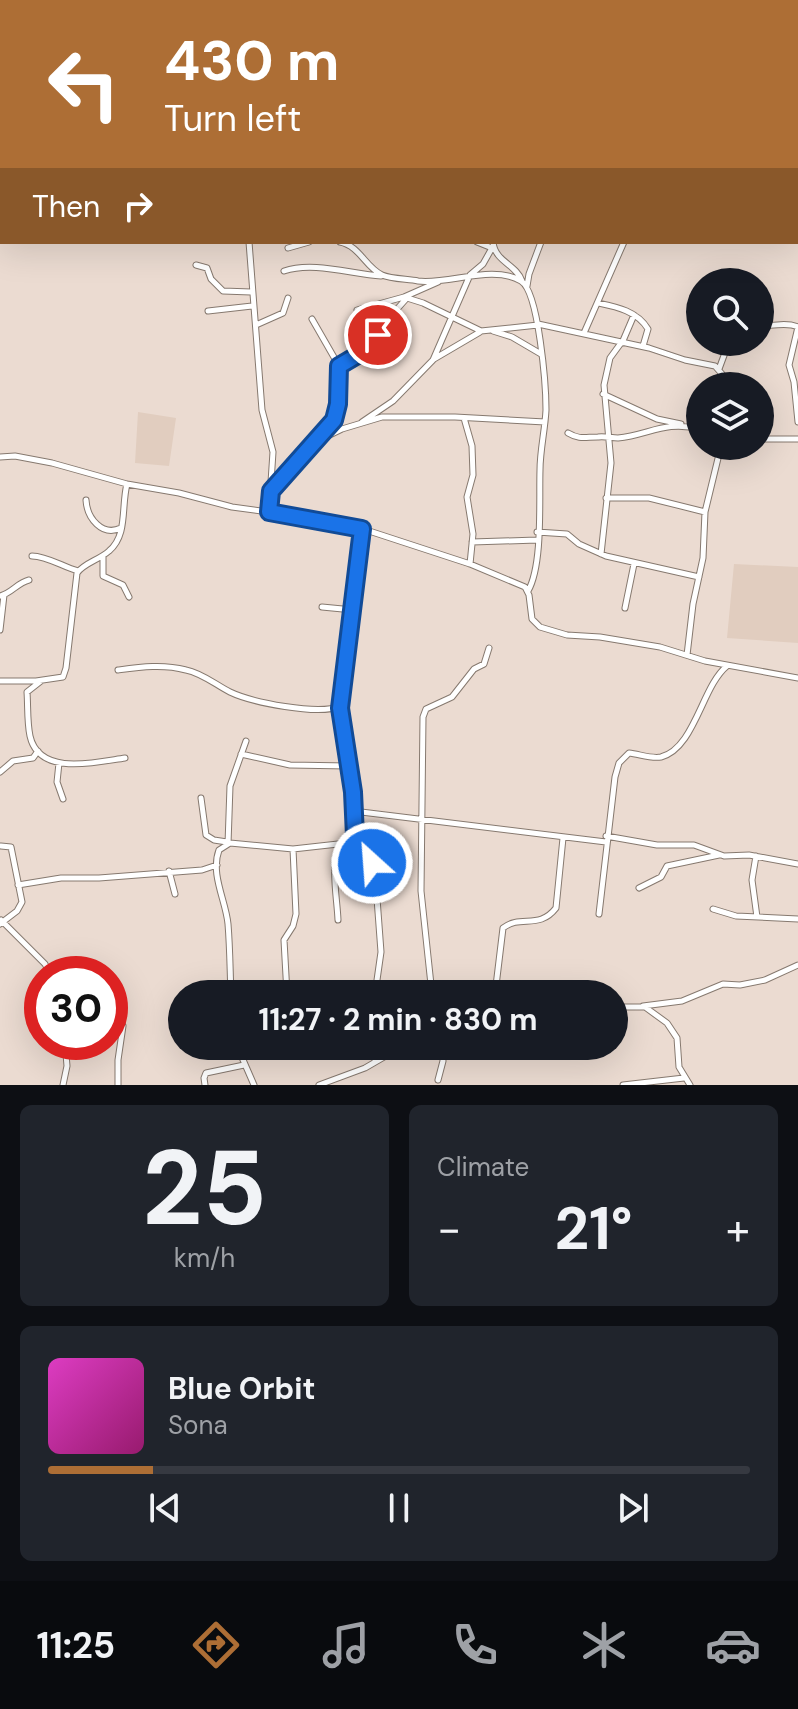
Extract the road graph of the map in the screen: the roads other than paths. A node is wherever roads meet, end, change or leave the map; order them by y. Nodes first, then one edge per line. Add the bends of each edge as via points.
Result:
1 (249, 244) edge
2 (302, 244) edge
3 (348, 244) edge
4 (540, 244) edge
5 (623, 244) edge
6 (493, 246) edge
7 (288, 248) dead end
8 (196, 265) dead end
9 (284, 271) dead end
10 (470, 275) junction
11 (384, 276) junction
12 (439, 281) junction
13 (525, 285) junction
14 (251, 292) junction
15 (288, 298) dead end
16 (405, 298) junction
17 (598, 303) junction
18 (252, 306) junction
19 (357, 310) dead end
20 (208, 311) dead end
21 (634, 314) junction
22 (449, 318) junction
23 (312, 319) dead end
24 (256, 325) junction
25 (538, 325) junction
26 (774, 325) edge
27 (798, 327) edge
28 (481, 331) junction
29 (493, 331) junction
30 (584, 333) junction
31 (622, 343) junction
32 (643, 346) junction
33 (542, 354) junction
34 (724, 356) edge
35 (433, 360) junction
36 (339, 366) junction
37 (719, 369) junction
38 (720, 372) edge
39 (603, 394) junction
40 (464, 418) junction
41 (362, 422) junction
42 (545, 422) junction
43 (798, 422) edge
44 (685, 425) joint
45 (568, 433) dead end
46 (609, 437) junction
47 (774, 439) edge
48 (798, 439) edge
49 (315, 442) junction
50 (0, 457) edge
51 (718, 460) edge
52 (127, 484) junction
53 (271, 491) junction
54 (606, 498) junction
55 (86, 500) dead end
56 (269, 512) junction
57 (705, 512) junction
58 (122, 527) junction
59 (362, 529) junction
60 (537, 532) junction
61 (537, 540) junction
62 (472, 542) junction
63 (601, 554) junction
64 (32, 556) dead end
65 (103, 556) junction
66 (470, 564) junction
67 (634, 564) junction
68 (78, 571) junction
69 (699, 577) junction
70 (29, 580) dead end
71 (528, 591) junction
72 (2, 596) edge
73 (129, 597) dead end
74 (322, 607) dead end
75 (625, 608) dead end
76 (353, 610) junction
77 (0, 630) edge
78 (489, 648) dead end
79 (687, 655) junction
80 (727, 666) junction
81 (118, 670) dead end
82 (798, 678) edge
83 (42, 680) junction
84 (0, 681) edge
85 (340, 706) junction
86 (246, 741) dead end
87 (38, 751) junction
88 (241, 754) junction
89 (125, 758) dead end
90 (59, 763) junction
91 (348, 766) junction
92 (0, 772) edge
93 (201, 798) dead end
94 (63, 799) dead end
95 (353, 811) junction
96 (421, 821) junction
97 (355, 836) junction
98 (563, 838) junction
99 (606, 839) junction
100 (228, 843) junction
101 (340, 844) junction
102 (1, 846) edge
103 (293, 849) junction
104 (720, 855) junction
105 (756, 856) junction
106 (798, 864) edge
107 (217, 865) junction
108 (169, 871) junction
109 (18, 885) junction
110 (639, 888) dead end
111 (175, 894) dead end
112 (713, 909) dead end
113 (599, 914) dead end
114 (757, 917) junction
115 (798, 919) edge
116 (338, 920) dead end
117 (1, 922) edge
118 (37, 956) edge
119 (798, 965) edge
120 (230, 980) edge
121 (286, 980) edge
122 (377, 980) edge
123 (431, 980) edge
124 (497, 980) edge
125 (643, 1006) junction
126 (628, 1007) edge
127 (66, 1060) edge
128 (118, 1060) edge
129 (242, 1060) edge
130 (378, 1060) edge
131 (443, 1060) edge
132 (375, 1062) joint
133 (244, 1065) junction
134 (684, 1078) junction
135 (438, 1080) dead end
136 (63, 1085) edge
137 (118, 1085) edge
138 (205, 1085) edge
139 (254, 1085) edge
140 (319, 1085) edge
141 (623, 1085) edge
142 (690, 1085) edge

1 - 14 street
2 - 7 street
3 - 11 street
4 - 13 street
5 - 17 street
6 - 10 street
6 - 13 street
8 - 14 street via 207,268 223,291
9 - 11 street via 331,268
10 - 12 street
10 - 13 street via 510,277
10 - 22 street
11 - 12 street
12 - 16 street
13 - 25 street
14 - 18 street
15 - 24 street via 283,313
16 - 19 street
16 - 22 street
16 - 36 street via 370,347
17 - 21 street
17 - 30 street
18 - 20 street
18 - 24 street
21 - 31 street
21 - 32 street via 648,329
22 - 28 street
22 - 35 street
23 - 36 street
24 - 53 street via 262,410 273,452
25 - 29 street
25 - 30 street
25 - 33 street
26 - 27 street
27 - 43 street via 789,365
28 - 29 street
28 - 35 street
29 - 33 street
30 - 31 street
31 - 32 street
31 - 39 street via 610,358
32 - 37 street
33 - 42 street
34 - 37 street
35 - 41 street via 393,401
36 - 49 street via 337,412
37 - 38 street
39 - 44 street via 657,419
39 - 46 street
40 - 41 street via 382,417
40 - 42 street
40 - 62 street via 472,446 467,497
41 - 49 street
42 - 60 street
44 - 46 street
45 - 46 street via 583,440
46 - 54 street
47 - 48 street
49 - 53 street
50 - 52 street via 52,463
51 - 57 street
52 - 56 street
52 - 58 street
53 - 56 street
54 - 57 street via 649,498
54 - 63 street
55 - 58 street via 96,524 112,531
56 - 59 street
57 - 69 street
58 - 65 street via 117,542
59 - 66 street
59 - 76 street
60 - 61 street
60 - 63 street via 567,534
61 - 62 street
61 - 71 street
62 - 66 street
63 - 67 street
64 - 68 street
65 - 68 street
65 - 73 street via 103,576 123,585
66 - 71 street
67 - 69 street
67 - 75 street
68 - 83 street via 65,673
69 - 79 street
70 - 72 street
71 - 79 street via 532,619 540,627
72 - 77 street
74 - 76 street
76 - 85 street
78 - 96 street via 484,664 452,697 424,711
79 - 80 street
80 - 82 street
80 - 99 street via 712,683 688,733 669,753 629,753 621,758
81 - 85 street via 190,670 234,694 274,704
83 - 84 street
83 - 87 street via 27,692 29,734
85 - 91 street
86 - 88 street
87 - 90 street
87 - 92 street
88 - 91 street via 281,764
88 - 100 street via 230,791
89 - 90 street
90 - 94 street via 57,782
91 - 95 street
93 - 100 street via 206,835
95 - 96 street
95 - 97 street
96 - 98 street
96 - 123 street via 421,891
97 - 101 street
97 - 122 street via 371,854 376,885 381,952
98 - 99 street
98 - 124 street via 556,908 541,921 511,922 503,928
99 - 104 street via 694,845
99 - 113 street
100 - 103 street
100 - 107 street via 219,850
101 - 103 street
101 - 116 street via 335,869
102 - 109 street via 11,847
103 - 121 street via 296,914 284,940
104 - 105 street
104 - 110 street via 667,866 661,877
105 - 106 street
105 - 114 street via 752,880
107 - 108 street
107 - 120 street via 228,919
108 - 109 street
108 - 111 street
109 - 117 street via 21,907
112 - 114 street
114 - 115 street
117 - 118 street
119 - 125 street via 765,980 723,984 682,1001
125 - 126 street
125 - 134 street via 667,1023 677,1038
127 - 136 street
128 - 137 street
129 - 133 street
130 - 132 street
131 - 135 street
132 - 140 street
133 - 138 street via 206,1073
133 - 139 street
134 - 141 street
134 - 142 street

